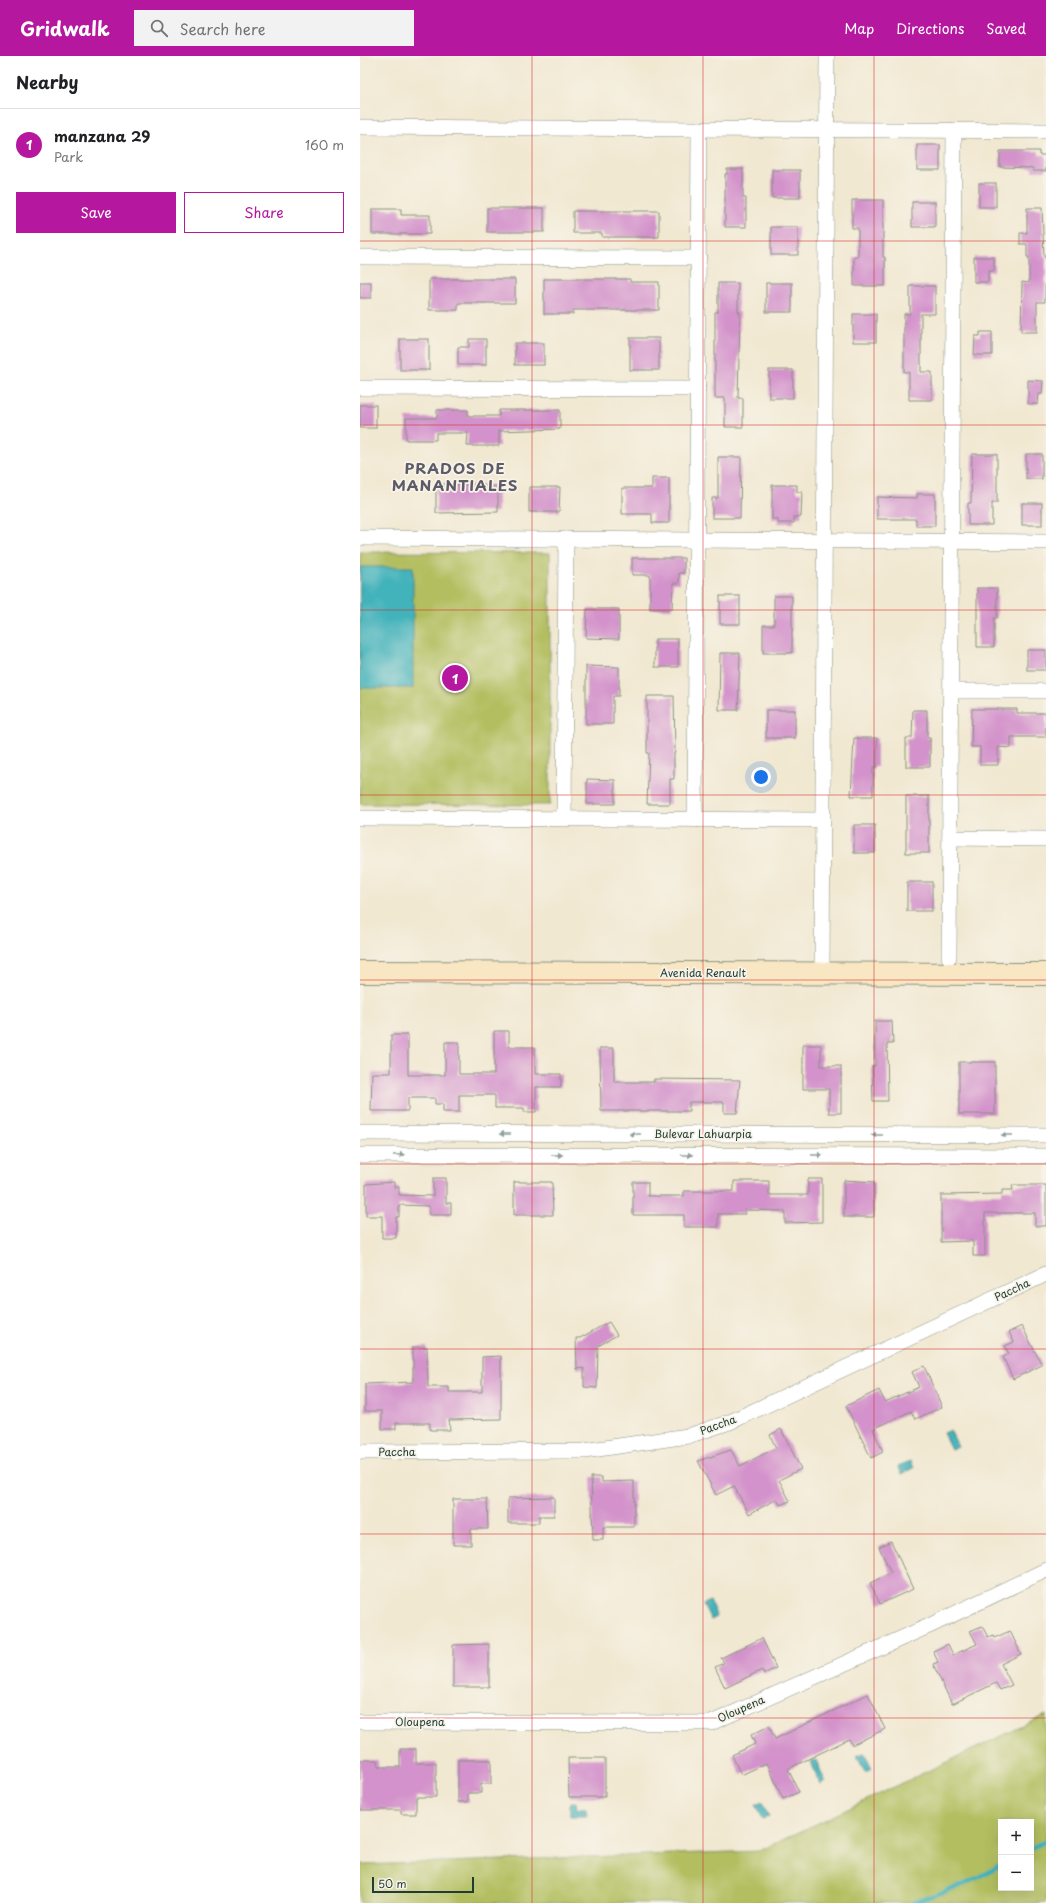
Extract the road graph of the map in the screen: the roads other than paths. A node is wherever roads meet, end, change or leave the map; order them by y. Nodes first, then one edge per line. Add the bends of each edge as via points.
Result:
1 (827, 56) edge
2 (360, 127) edge
3 (699, 129) junction
4 (826, 130) junction
5 (954, 130) junction
6 (1046, 131) edge
7 (360, 257) edge
8 (699, 258) junction
9 (360, 388) edge
10 (698, 389) junction
11 (360, 538) edge
12 (566, 539) junction
13 (697, 540) junction
14 (824, 541) junction
15 (951, 542) junction
16 (1046, 542) edge
17 (951, 691) junction
18 (1046, 691) edge
19 (360, 818) edge
20 (564, 819) junction
21 (695, 820) junction
22 (823, 820) junction
23 (950, 838) junction
24 (1046, 839) edge
25 (949, 957) dead end
26 (360, 972) edge
27 (822, 974) junction
28 (1046, 974) edge
29 (360, 1134) edge
30 (1046, 1136) edge
31 (360, 1155) edge
32 (1046, 1156) edge
33 (1046, 1274) edge
34 (360, 1452) edge
35 (1046, 1570) edge
36 (360, 1722) edge

1 - 4 street
2 - 3 street
3 - 4 street
3 - 8 street
4 - 5 street
4 - 14 street
5 - 6 street
5 - 15 street
7 - 8 street
8 - 10 street
9 - 10 street
10 - 13 street
11 - 12 street
12 - 13 street
12 - 20 street
13 - 14 street
13 - 21 street
14 - 15 street
14 - 22 street
15 - 16 street
15 - 17 street
17 - 18 street
17 - 23 street
19 - 20 street
20 - 21 street
21 - 22 street
22 - 27 street
23 - 24 street
23 - 25 street
26 - 27 street, Avenida Renault
27 - 28 street, Avenida Renault
30 -> 29 street, Bulevar Lahuarpia
31 -> 32 street
33 - 34 street, Paccha via 730,1422 688,1436 584,1451
35 - 36 street, Oloupena via 929,1626 711,1722

